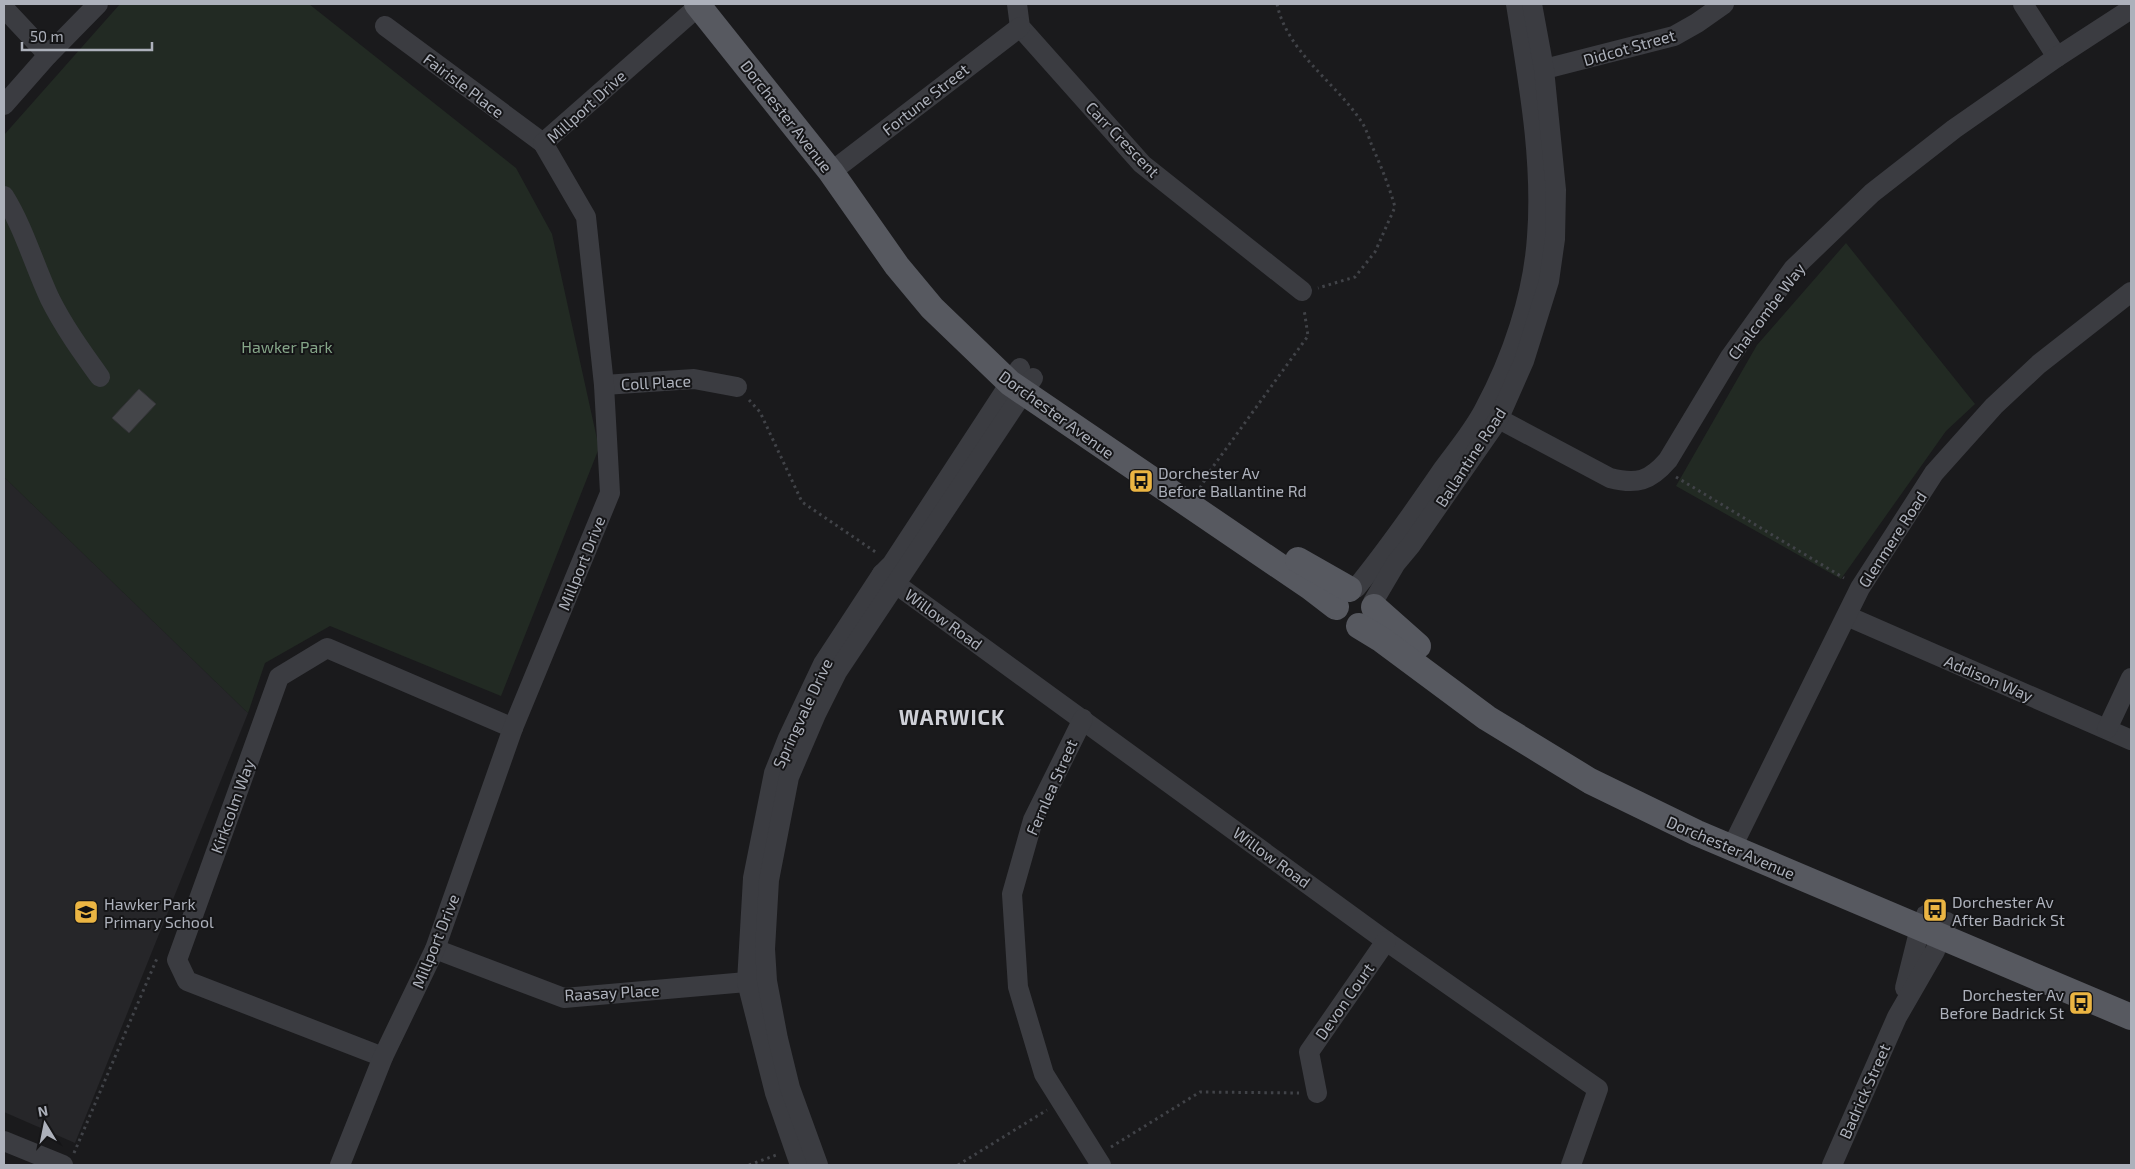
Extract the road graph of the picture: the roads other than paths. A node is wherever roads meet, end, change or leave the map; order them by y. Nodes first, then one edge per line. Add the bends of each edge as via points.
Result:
1 (98, 4) edge
2 (704, 4) edge
3 (1017, 4) edge
4 (1516, 4) edge
5 (1532, 4) edge
6 (1724, 4) edge
7 (2023, 4) edge
8 (4, 8) edge
9 (2131, 9) edge
10 (384, 26) dead end
11 (1020, 27) junction
12 (48, 55) junction
13 (2057, 57) junction
14 (1536, 71) junction
15 (4, 105) edge
16 (543, 143) junction
17 (837, 168) junction
18 (4, 196) edge
19 (1302, 291) road end
20 (2131, 292) edge
21 (100, 378) dead end
22 (1022, 380) junction
23 (604, 385) junction
24 (737, 387) road end
25 (1491, 415) junction
26 (890, 573) junction
27 (1358, 603) junction
28 (1846, 616) junction
29 (2131, 678) edge
30 (1083, 719) junction
31 (513, 728) junction
32 (2107, 729) junction
33 (2131, 740) edge
34 (1735, 840) junction
35 (1933, 925) junction
36 (1386, 941) junction
37 (435, 949) junction
38 (767, 981) junction
39 (747, 982) junction
40 (2131, 1000) edge
41 (2131, 1017) edge
42 (383, 1057) junction
43 (1317, 1093) road end
44 (4, 1141) edge
45 (797, 1157) edge
46 (68, 1161) edge
47 (1098, 1161) edge
48 (340, 1165) edge
49 (818, 1165) edge
50 (1571, 1165) edge
51 (1832, 1165) edge

1 - 12 street
2 - 16 street, Millport Drive
2 - 17 main road, Dorchester Avenue
3 - 11 street
4 - 14 street, Ballantine Road
5 - 14 street, Ballantine Road
6 - 14 street, Didcot Street via 1674,36
7 - 13 street
8 - 12 street
9 - 13 street, Chalcombe Way
10 - 16 street, Fairisle Place
11 - 17 street, Fortune Street
11 - 19 street, Carr Crescent via 1142,164
12 - 15 street
13 - 25 street, Chalcombe Way via 1954,129 1872,193 1793,269 1730,357 1668,460 1648,477 1636,482 1610,478
14 - 25 street, Ballantine Road via 1556,190 1555,239 1549,281 1524,361
16 - 23 street, Millport Drive via 586,217
17 - 22 main road, Dorchester Avenue via 898,266 932,308
18 - 21 street via 64,325
20 - 28 street, Glenmere Road via 2039,364 1994,406 1934,473 1860,588
22 - 26 street, Springvale Drive
22 - 27 main road, Dorchester Avenue via 1307,566
22 - 27 main road, Dorchester Avenue via 1310,587
23 - 24 street, Coll Place via 694,378
23 - 31 street, Millport Drive via 610,493
25 - 27 street, Ballantine Road via 1382,557
26 - 30 street, Willow Road
26 - 38 street, Springvale Drive via 816,714 789,777 769,880 765,949
26 - 39 street, Springvale Drive via 823,664 774,773 753,878
27 - 34 main road, Dorchester Avenue via 1382,640 1488,718 1590,781 1697,833
28 - 32 street, Addison Way
28 - 34 street, Glenmere Road
29 - 32 street
30 - 36 street, Willow Road
30 - 47 street, Fernlea Street via 1034,820 1012,894 1018,987 1044,1074
31 - 37 street, Millport Drive
31 - 42 street, Kirkcolm Way via 327,648 279,677 177,960 187,981
32 - 33 street, Addison Way
34 - 35 main road, Dorchester Avenue
35 - 40 main road, Dorchester Avenue
35 - 41 main road, Dorchester Avenue
35 - 51 street, Badrick Street via 1897,1017
36 - 43 street, Devon Court via 1309,1052
36 - 50 street, Willow Road via 1598,1089
37 - 39 street, Raasay Place via 564,998
37 - 42 street, Millport Drive
38 - 39 street, Raasay Place
38 - 49 street, Springvale Drive via 790,1088
39 - 45 street, Springvale Drive via 775,1093
42 - 48 street, Millport Drive
44 - 46 street

